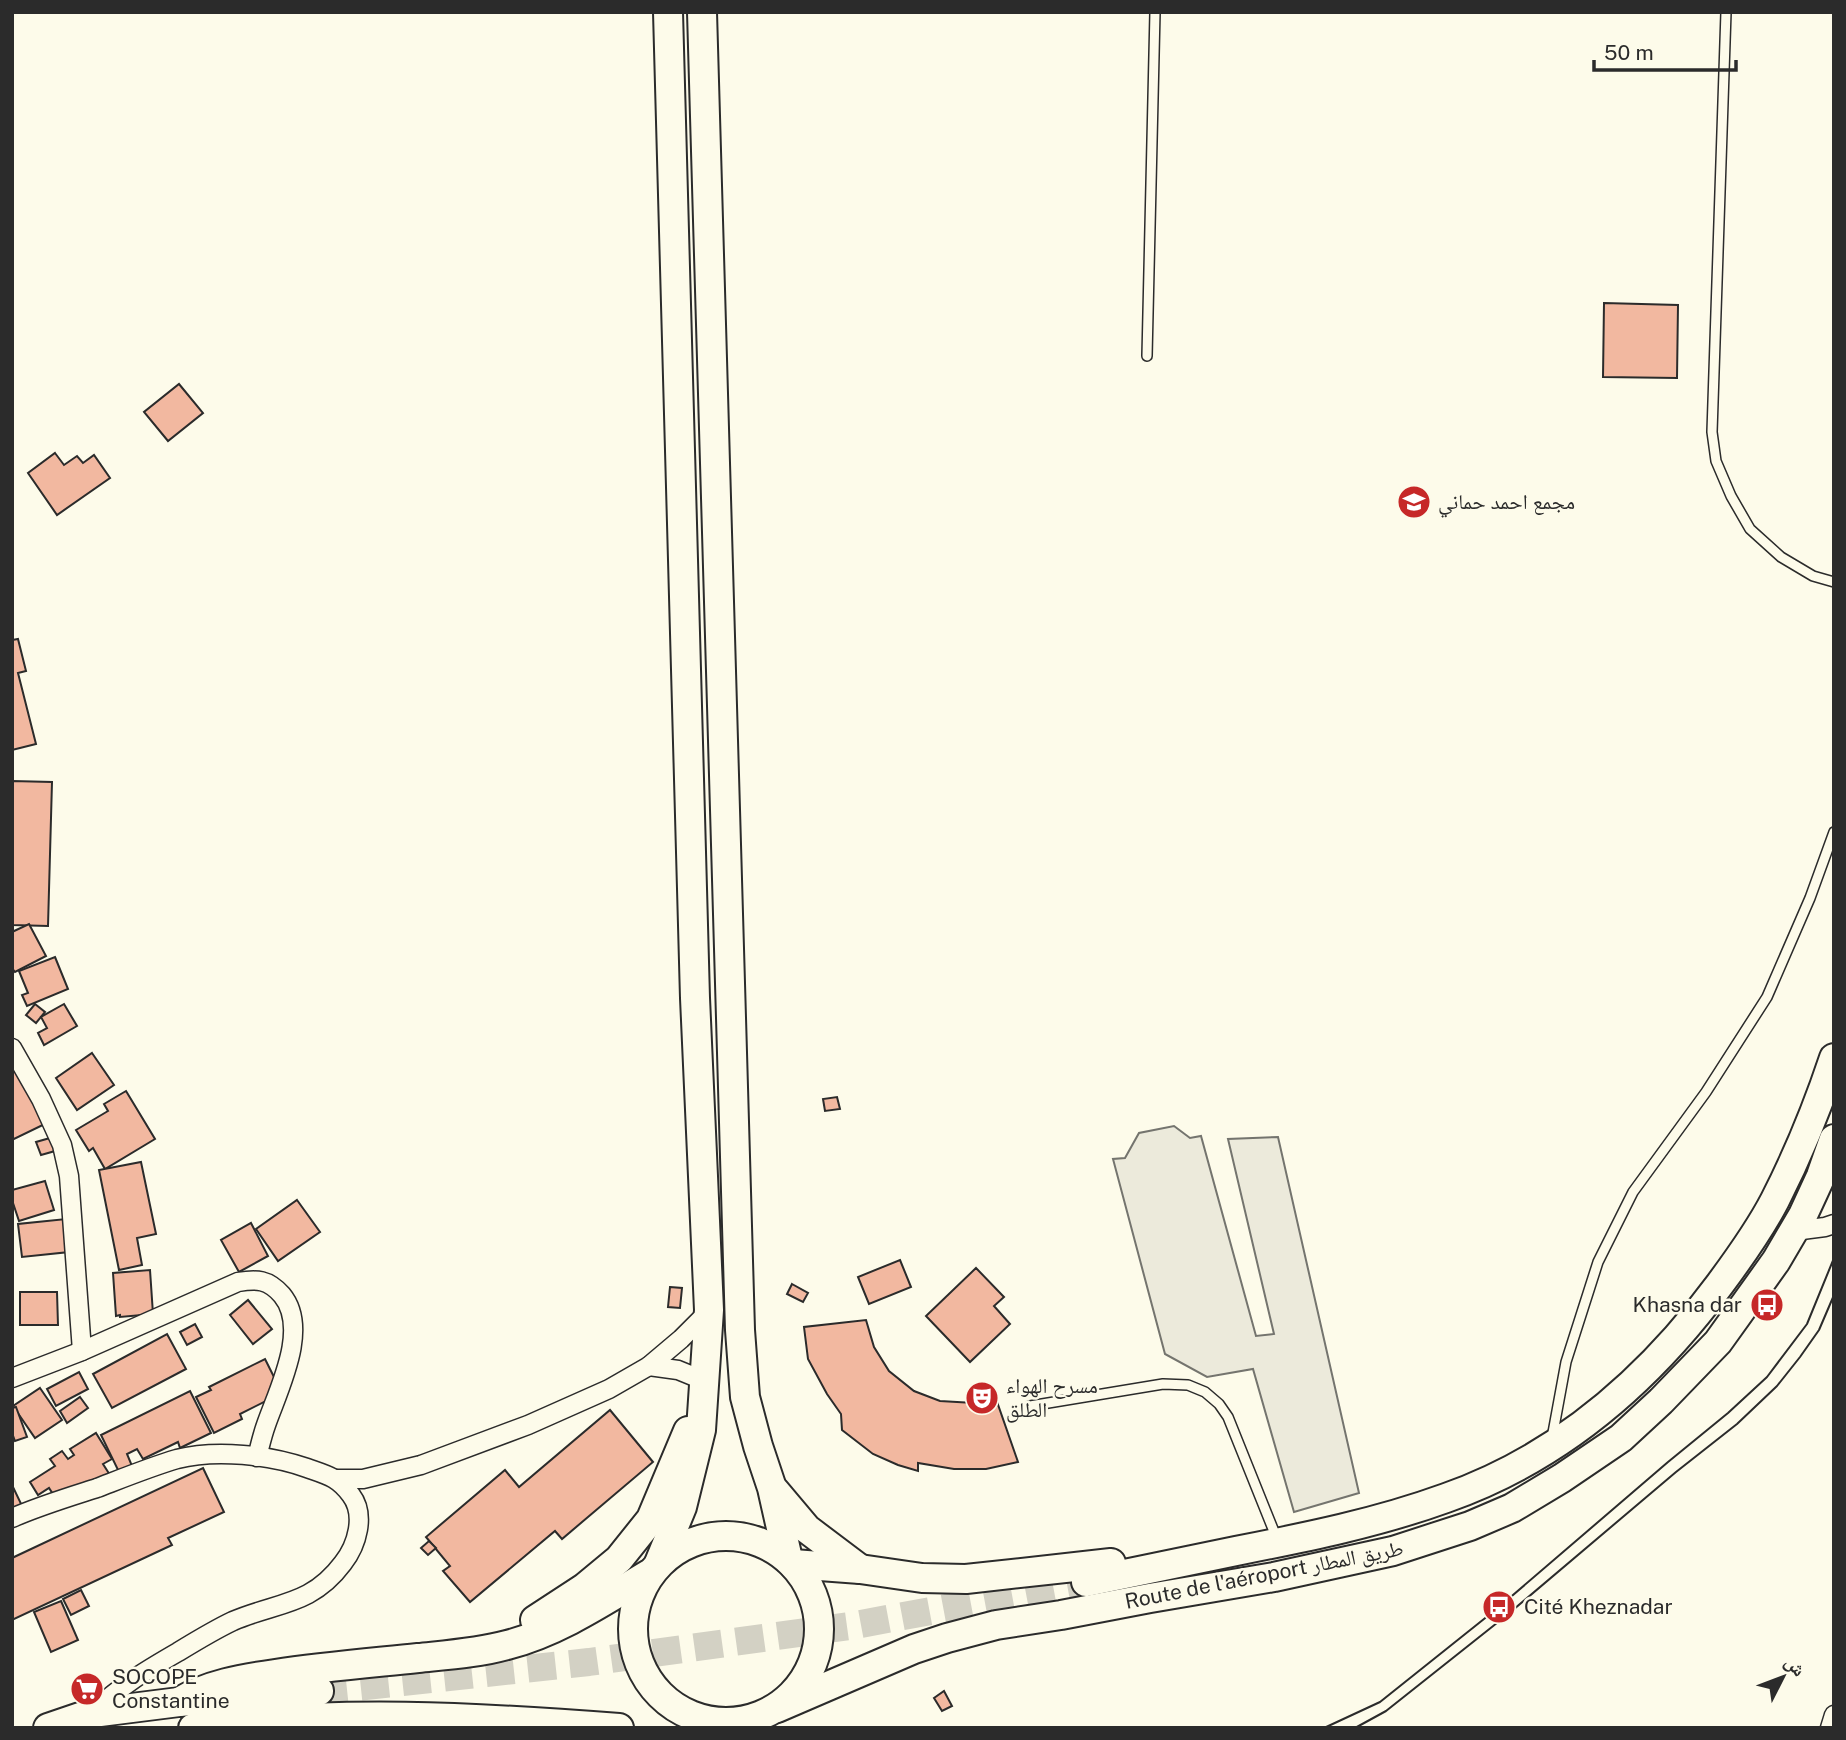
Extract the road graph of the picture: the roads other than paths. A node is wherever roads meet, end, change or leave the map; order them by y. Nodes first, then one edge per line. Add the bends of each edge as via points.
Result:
1 (668, 12) edge
2 (702, 12) edge
3 (1155, 12) edge
4 (1726, 12) edge
5 (1147, 356) dead end
6 (1834, 582) edge
7 (1834, 832) edge
8 (12, 1048) edge
9 (1834, 1058) edge
10 (1834, 1139) edge
11 (1828, 1182) edge
12 (1834, 1224) edge
13 (1794, 1231) junction
14 (709, 1310) junction
15 (82, 1351) junction
16 (649, 1366) junction
17 (12, 1378) edge
18 (705, 1385) junction
19 (1030, 1406) dead end
20 (1551, 1447) junction
21 (257, 1457) junction
22 (336, 1479) junction
23 (772, 1488) junction
24 (12, 1518) edge
25 (1279, 1543) junction
26 (1237, 1551) junction
27 (791, 1561) junction
28 (654, 1568) junction
29 (860, 1569) junction
30 (1086, 1582) tunnel mouth
31 (455, 1655) junction
32 (319, 1691) tunnel mouth
33 (179, 1702) junction
34 (778, 1708) junction
35 (92, 1713) junction
36 (721, 1723) junction
37 (48, 1728) edge
38 (193, 1728) edge
39 (619, 1728) edge
40 (674, 1728) edge

1 - 14 highway via 695,998
2 - 23 highway via 740,1330 745,1397
3 - 5 lane
4 - 6 lane via 1712,432 1716,461 1750,529 1781,558
7 - 20 lane via 1767,997 1706,1092 1633,1192 1598,1262 1566,1362
8 - 15 street via 62,1145 69,1176
9 - 20 highway, Route de l'aéroport طريق المطار via 1774,1201 1743,1253 1672,1344 1630,1387
10 - 11 highway, Route de l'aéroport طريق المطار
11 - 13 highway, Route de l'aéroport طريق المطار
12 - 13 street
13 - 34 highway, Route de l'aéroport طريق المطار via 1718,1342 1661,1401 1601,1453 1512,1508 1470,1527 1393,1551 947,1637
14 - 16 street
14 - 18 highway
15 - 17 street
15 - 21 street via 238,1282 265,1282 285,1300 293,1338
16 - 18 street via 678,1370
16 - 22 street via 528,1425 421,1465 363,1479
18 - 28 highway via 701,1430 682,1507
18 - 31 highway via 651,1519 619,1559 535,1619
19 - 25 lane via 1163,1384 1205,1391 1228,1417
20 - 25 highway, Route de l'aéroport طريق المطار via 1447,1498
21 - 22 street via 292,1463
21 - 24 street via 212,1454 178,1459
22 - 35 street via 353,1497 359,1513 357,1538 344,1563 321,1587 300,1600 212,1631 149,1667
23 - 27 highway
23 - 29 highway via 807,1529
25 - 26 highway, Route de l'aéroport طريق المطار
26 - 29 highway via 966,1579
26 - 30 highway, Route de l'aéroport طريق المطار
27 - 28 highway via 764,1543 737,1536 709,1536 682,1545
27 - 29 highway
27 - 34 highway via 810,1586 820,1640 813,1667 798,1690
28 - 31 highway via 539,1634 506,1646
28 - 36 highway via 636,1600 632,1628 636,1656 649,1682 668,1703 693,1717
31 - 33 highway via 233,1680
32 - 33 highway
33 - 35 highway
34 - 36 highway via 750,1720
35 - 37 highway
36 - 40 highway
38 - 39 highway via 248,1720 404,1717

